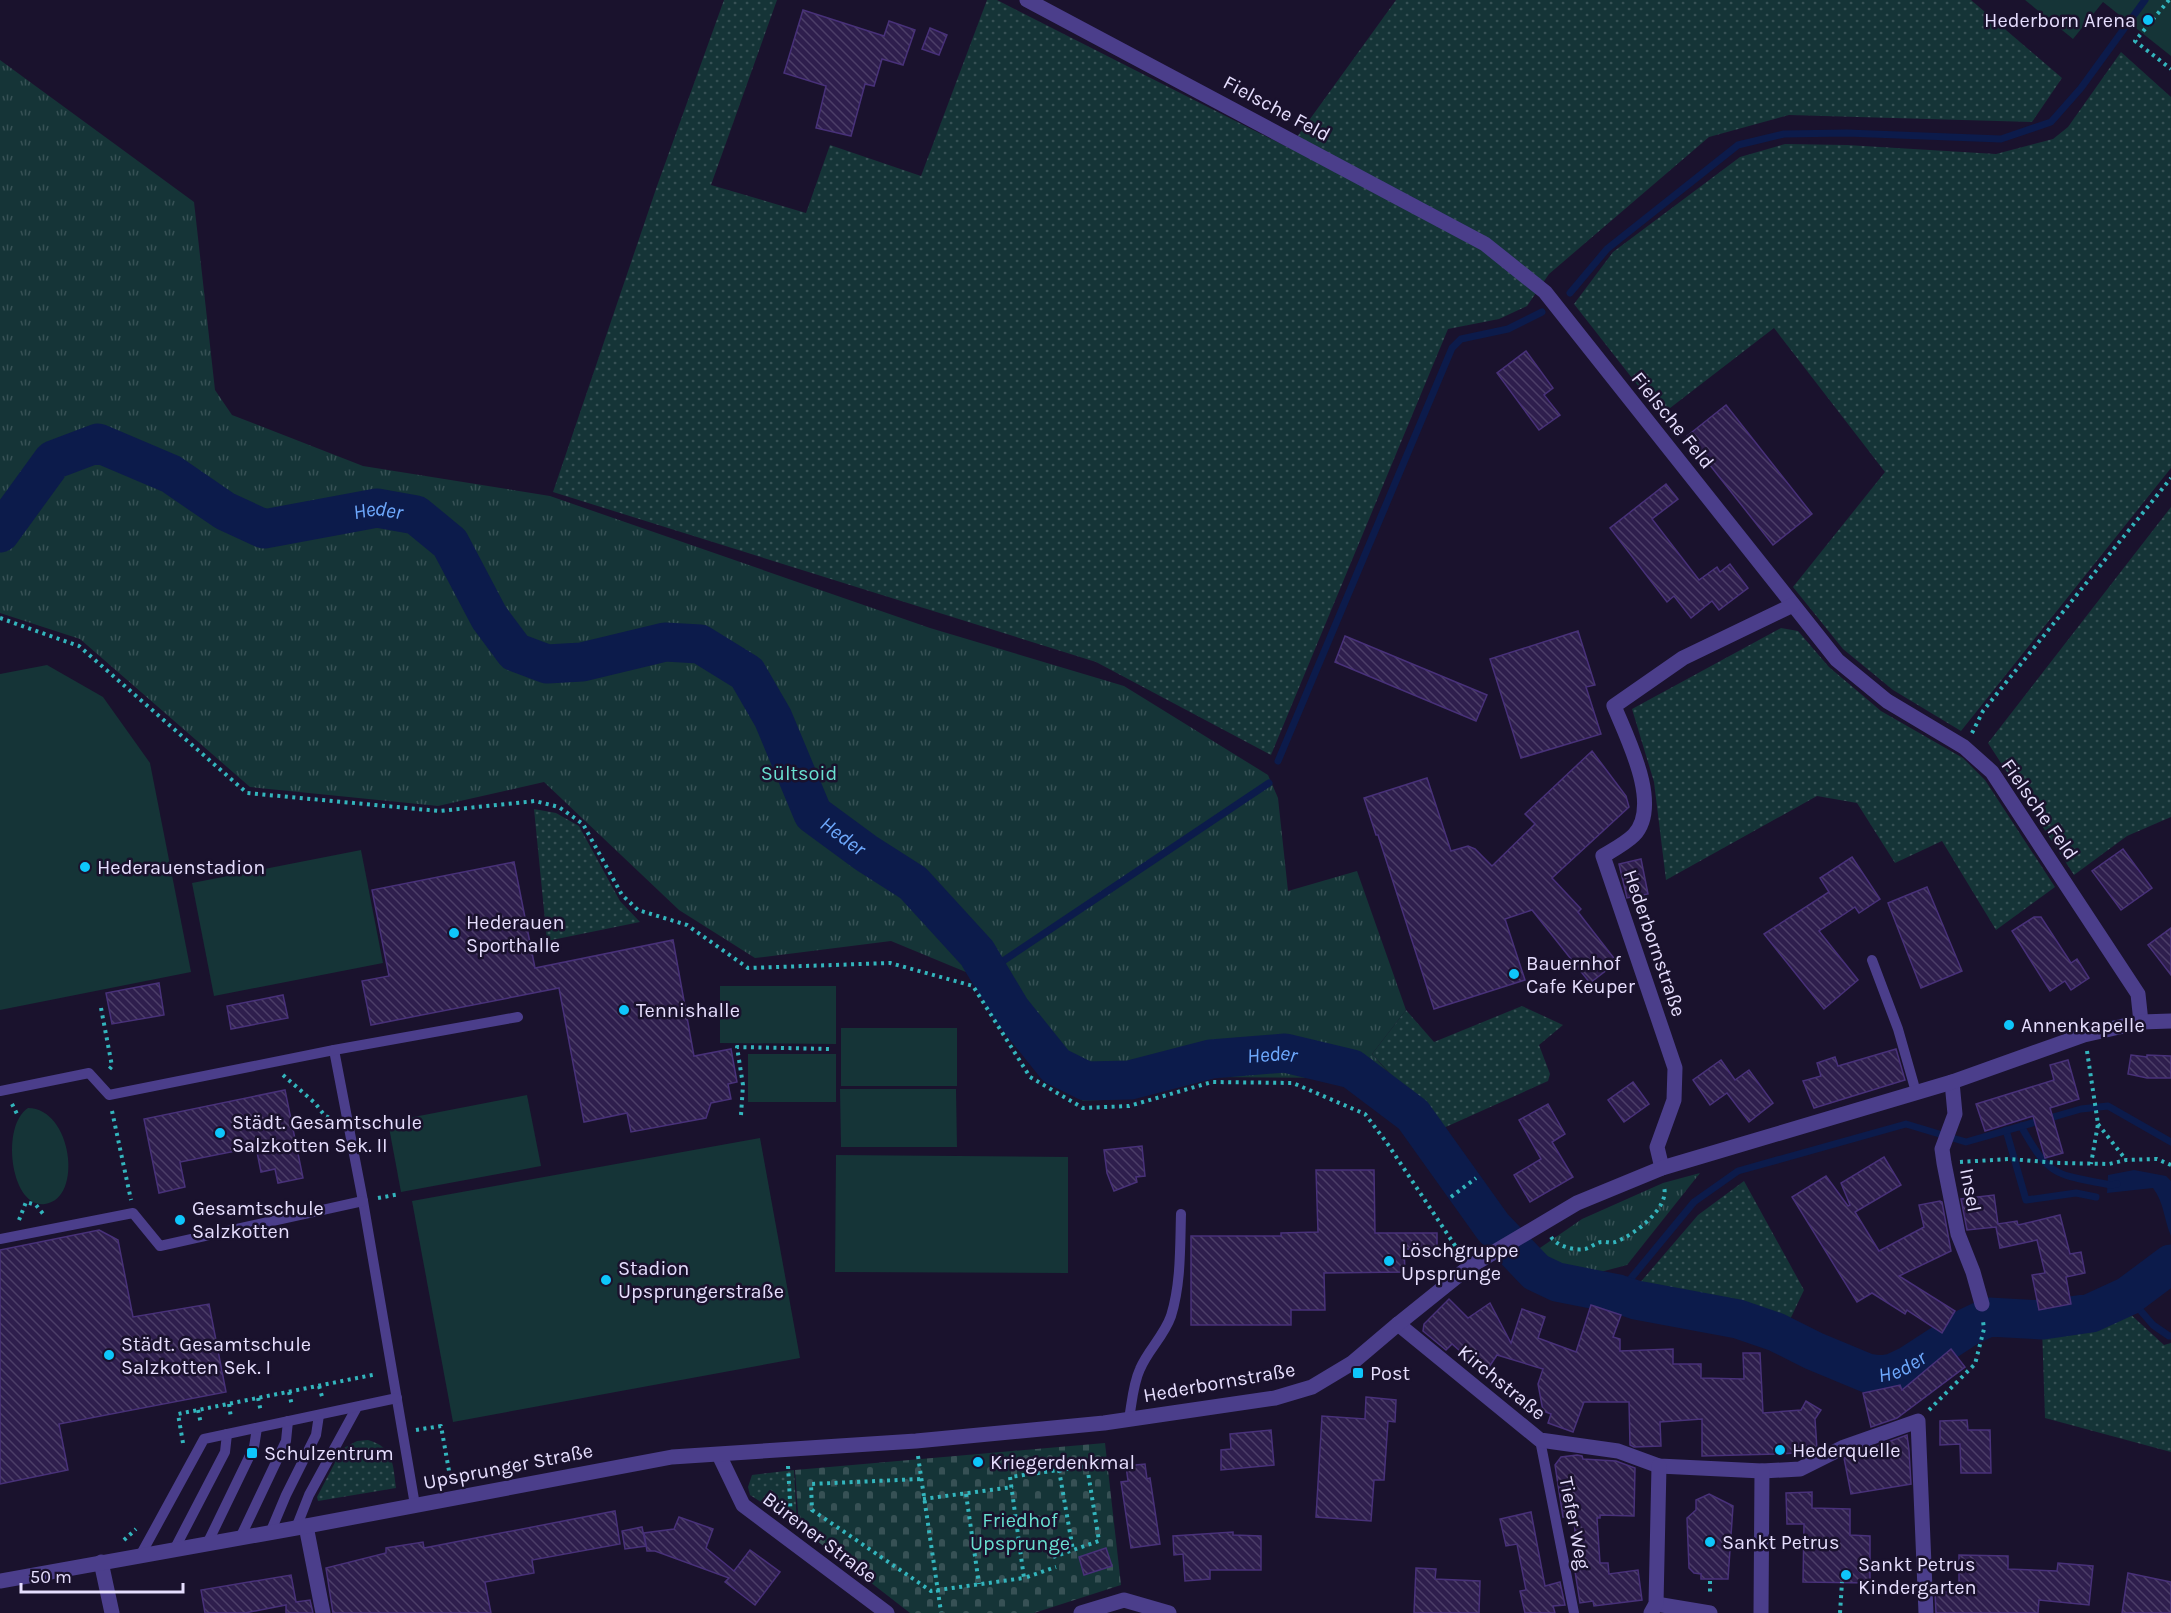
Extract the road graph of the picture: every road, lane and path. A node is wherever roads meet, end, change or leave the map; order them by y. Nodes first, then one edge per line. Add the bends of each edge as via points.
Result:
1 (1027, 0) edge
2 (2169, 0) edge
3 (2171, 69) edge
4 (2171, 478) edge
5 (1793, 604) junction
6 (0, 618) edge
7 (1964, 747) junction
8 (1872, 960) dead end
9 (101, 1008) dead end
10 (518, 1017) dead end
11 (2171, 1021) edge
12 (2141, 1022) junction
13 (2084, 1035) junction
14 (831, 1049) dead end
15 (334, 1050) junction
16 (267, 1063) junction
17 (1952, 1082) junction
18 (100, 1084) junction
19 (0, 1091) edge
20 (1916, 1092) junction
21 (109, 1095) junction
22 (741, 1115) dead end
23 (346, 1117) junction
24 (2098, 1124) junction
25 (1943, 1156) junction
26 (2126, 1160) junction
27 (2091, 1164) junction
28 (2171, 1165) edge
29 (1660, 1168) junction
30 (1476, 1178) dead end
31 (400, 1194) dead end
32 (1451, 1197) dead end
33 (363, 1201) junction
34 (133, 1213) junction
35 (1181, 1214) dead end
36 (1542, 1223) junction
37 (0, 1239) edge
38 (1469, 1267) junction
39 (1982, 1304) dead end
40 (1398, 1324) junction
41 (1984, 1329) dead end
42 (392, 1371) junction
43 (397, 1398) junction
44 (357, 1407) junction
45 (319, 1415) junction
46 (1129, 1419) junction
47 (288, 1421) junction
48 (1918, 1421) junction
49 (257, 1428) junction
50 (403, 1433) junction
51 (227, 1434) junction
52 (1540, 1440) junction
53 (916, 1441) junction
54 (183, 1444) dead end
55 (787, 1450) junction
56 (720, 1455) junction
57 (1659, 1466) junction
58 (1059, 1470) junction
59 (1762, 1472) junction
60 (920, 1479) junction
61 (1013, 1487) junction
62 (966, 1494) junction
63 (454, 1497) junction
64 (923, 1500) junction
65 (415, 1505) junction
66 (301, 1527) junction
67 (270, 1533) junction
68 (240, 1538) junction
69 (792, 1541) junction
70 (207, 1544) junction
71 (174, 1550) junction
72 (1073, 1550) junction
73 (140, 1556) junction
74 (1053, 1557) dead end
75 (101, 1562) junction
76 (1056, 1567) dead end
77 (1024, 1578) junction
78 (0, 1581) edge
79 (1710, 1581) dead end
80 (1842, 1582) dead end
81 (979, 1584) junction
82 (1710, 1588) dead end
83 (938, 1590) junction
84 (1654, 1608) edge
85 (941, 1612) edge
86 (112, 1613) edge
87 (322, 1613) edge
88 (887, 1613) edge
89 (1081, 1613) edge
90 (1169, 1613) edge
91 (1574, 1613) edge
92 (1710, 1613) edge
93 (1761, 1613) edge
94 (1840, 1613) edge
95 (1926, 1613) edge

1 - 5 street, Fielsche Feld via 1485,244 1545,292
2 - 3 path via 2135,41
4 - 7 path via 1983,711
5 - 7 street, Fielsche Feld via 1837,660 1887,700
5 - 29 street, Hederbornstraße via 1683,658 1614,706 1646,798 1635,834 1603,856 1676,1068 1674,1100 1657,1147
6 - 38 path via 79,646 247,793 439,811 535,801 559,807 583,824 622,895 638,910 687,926 748,968 890,963 973,986 1030,1077 1083,1108 1129,1106 1212,1082 1293,1083 1365,1114
7 - 12 street, Fielsche Feld via 1992,772 2138,993
8 - 20 lane
9 - 18 path via 112,1066
10 - 15 lane
11 - 12 street, Hederbornstraße
12 - 13 street, Hederbornstraße
13 - 17 street, Hederbornstraße
13 - 24 path
14 - 22 path via 737,1047 743,1085
15 - 16 lane
15 - 23 lane
16 - 21 lane
16 - 23 path via 268,1069 283,1074 325,1116
17 - 20 street, Hederbornstraße
17 - 25 street, Insel via 1955,1114
18 - 19 lane via 89,1073
18 - 21 lane
20 - 29 street, Hederbornstraße
21 - 34 path
23 - 33 lane
24 - 26 path
24 - 27 path
25 - 27 path
25 - 39 street, Insel via 1958,1234
26 - 27 path
26 - 28 path via 2157,1159
29 - 36 street, Hederbornstraße via 1577,1203
29 - 36 path via 1665,1191 1658,1210 1649,1221 1618,1241 1600,1241 1586,1249 1570,1248 1555,1242
30 - 32 path
31 - 33 path
33 - 34 lane via 160,1246
33 - 42 lane
34 - 37 lane
35 - 46 lane via 1175,1301 1166,1326 1141,1367
36 - 38 street, Hederbornstraße
38 - 40 street, Hederbornstraße
40 - 46 street, Hederbornstraße via 1352,1363 1312,1388 1275,1398
40 - 52 street, Kirchstraße
41 - 48 path via 1975,1364
42 - 43 lane
42 - 54 path via 178,1414
43 - 44 lane
43 - 50 lane
44 - 45 lane
44 - 66 lane via 309,1495
45 - 47 lane
45 - 67 lane via 316,1435
46 - 53 street, Hederbornstraße
47 - 49 lane
47 - 68 lane via 286,1441
48 - 59 street, Kirchstraße via 1844,1447 1800,1469
48 - 95 street
49 - 51 lane
49 - 70 lane via 254,1447
50 - 63 path via 441,1426
50 - 65 lane
51 - 71 lane via 225,1452
51 - 73 lane via 201,1442
52 - 57 street, Kirchstraße via 1618,1451
52 - 91 lane, Tiefer Weg
53 - 55 street, Hederbornstraße
53 - 60 path
55 - 56 street, Hederbornstraße
55 - 69 path
56 - 63 street, Upsprunger Straße via 672,1457
56 - 69 street, Bürener Straße via 743,1505
57 - 59 street, Kirchstraße
57 - 84 street
58 - 61 path via 1010,1477
58 - 72 path
58 - 72 path via 1087,1466 1099,1541
59 - 93 street
60 - 64 path
60 - 83 path via 811,1484 812,1510 931,1591
61 - 62 path
61 - 77 path
62 - 64 path
62 - 81 path
63 - 65 street, Upsprunger Straße
64 - 83 path
65 - 66 street, Upsprunger Straße
66 - 67 street, Upsprunger Straße
66 - 87 street
67 - 68 street, Upsprunger Straße
68 - 70 street, Upsprunger Straße
69 - 88 street, Bürener Straße
70 - 71 street, Upsprunger Straße
71 - 73 street, Upsprunger Straße
72 - 74 path
73 - 75 street, Upsprunger Straße
75 - 78 street, Upsprunger Straße
75 - 86 street
76 - 77 path
77 - 81 path
79 - 82 path
80 - 94 path
81 - 83 path
83 - 85 path
84 - 92 street
89 - 90 street via 1124,1600

